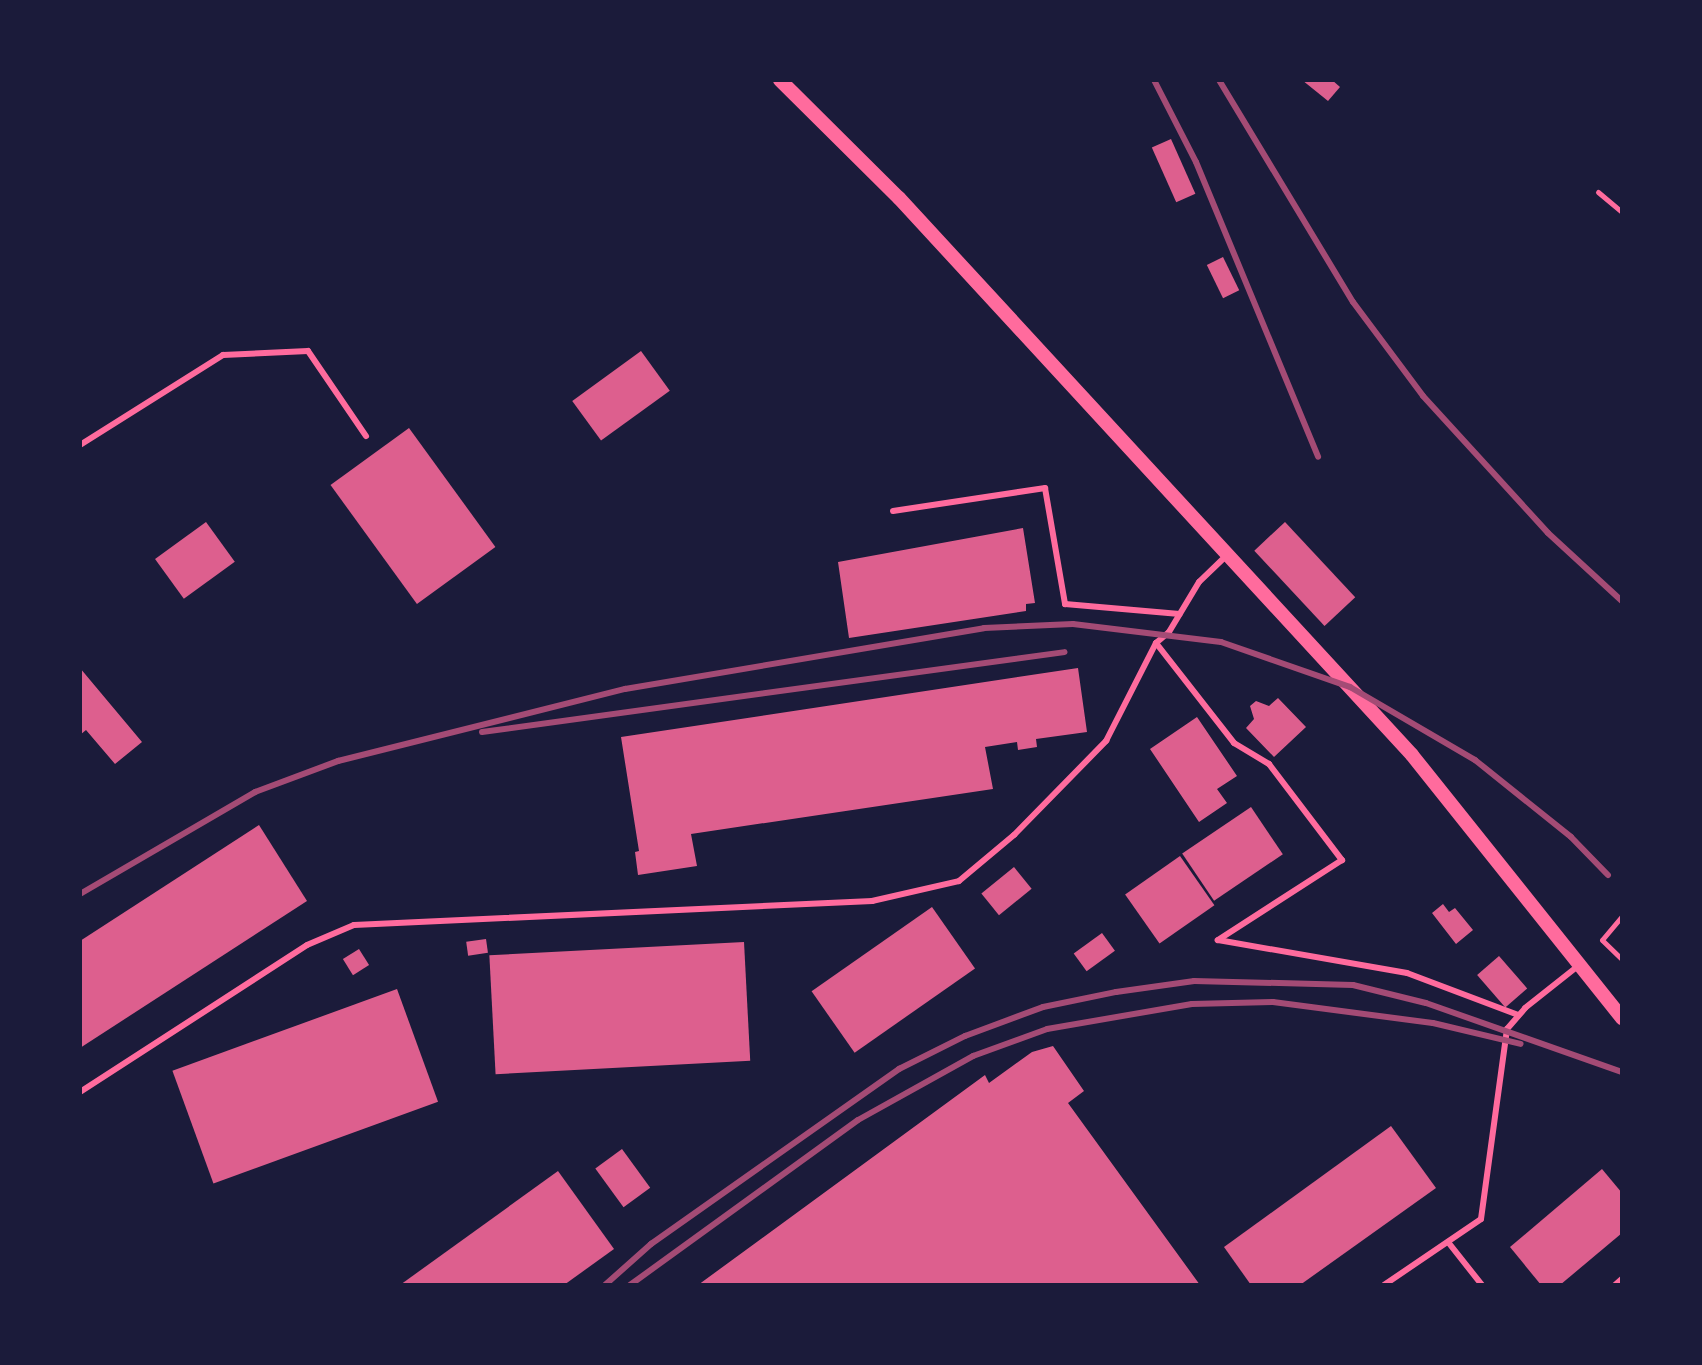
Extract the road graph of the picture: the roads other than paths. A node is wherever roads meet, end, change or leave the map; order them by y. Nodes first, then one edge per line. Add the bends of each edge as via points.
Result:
1 (780, 80) edge
2 (366, 436) dead end
3 (80, 445) edge
4 (893, 511) dead end
5 (1227, 555) junction
6 (1180, 614) junction
7 (1156, 643) junction
8 (1578, 966) junction
9 (1518, 1015) junction
10 (1622, 1018) edge
11 (80, 1092) edge
12 (1448, 1242) junction
13 (1622, 1279) edge
14 (1384, 1285) edge
15 (1482, 1285) edge
16 (1615, 1285) edge

1 - 5 street via 899,198
2 - 3 lane via 308,351 223,355
4 - 6 lane via 1045,488 1065,604
5 - 6 lane via 1199,582
5 - 8 street via 1412,755
6 - 7 lane
7 - 9 lane via 1234,743 1269,764 1342,860 1218,940 1407,973
7 - 11 lane via 1106,741 1014,835 959,881 872,901 354,925 307,945
8 - 9 lane
8 - 10 street
9 - 12 lane via 1504,1040 1481,1219
12 - 14 lane
12 - 15 lane
13 - 16 lane

